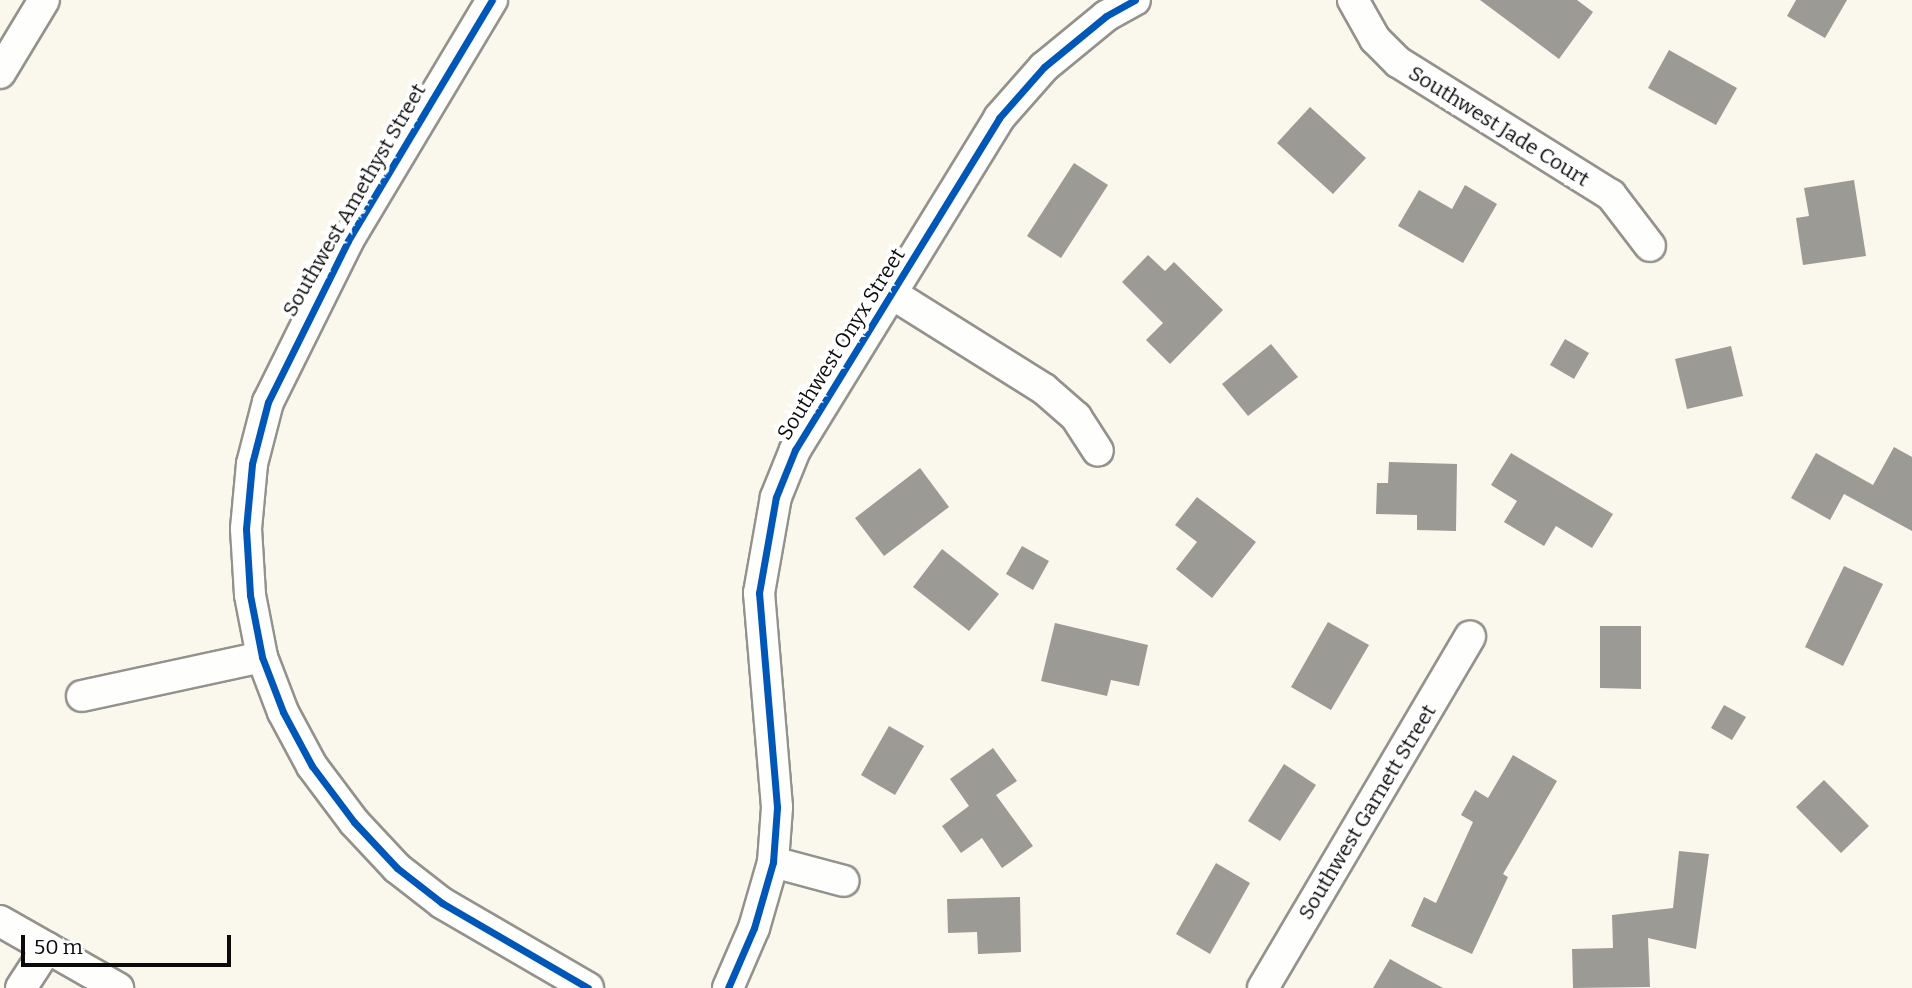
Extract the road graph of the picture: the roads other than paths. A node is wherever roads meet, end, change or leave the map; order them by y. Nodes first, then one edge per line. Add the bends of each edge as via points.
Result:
1 (44, 0) edge
2 (492, 0) edge
3 (1135, 0) edge
4 (1353, 0) edge
5 (1100, 8) edge
6 (0, 74) edge
7 (1650, 246) dead end
8 (894, 296) junction
9 (1098, 452) dead end
10 (1470, 636) dead end
11 (262, 657) junction
12 (82, 696) dead end
13 (773, 862) junction
14 (844, 881) dead end
15 (0, 921) edge
16 (47, 948) junction
17 (21, 988) edge
18 (118, 988) edge
19 (588, 988) edge
20 (728, 988) edge
21 (1263, 988) edge

1 - 6 street
2 - 11 street, Southwest Amethyst Street via 348,241 294,340 268,402 252,464 246,530
3 - 5 street, Southwest Onyx Street
4 - 7 street, Southwest Jade Court via 1375,39 1398,62 1611,195
5 - 8 street, Southwest Onyx Street via 999,118
8 - 9 street via 1044,389 1076,417
8 - 13 street, Southwest Onyx Street via 795,450 765,543 759,593 777,807
10 - 21 street, Southwest Garnett Street
11 - 12 street
11 - 19 street, Southwest Amethyst Street via 312,766 397,868 492,936
13 - 14 street
13 - 20 street, Southwest Onyx Street
15 - 16 street
16 - 17 street
16 - 18 street

